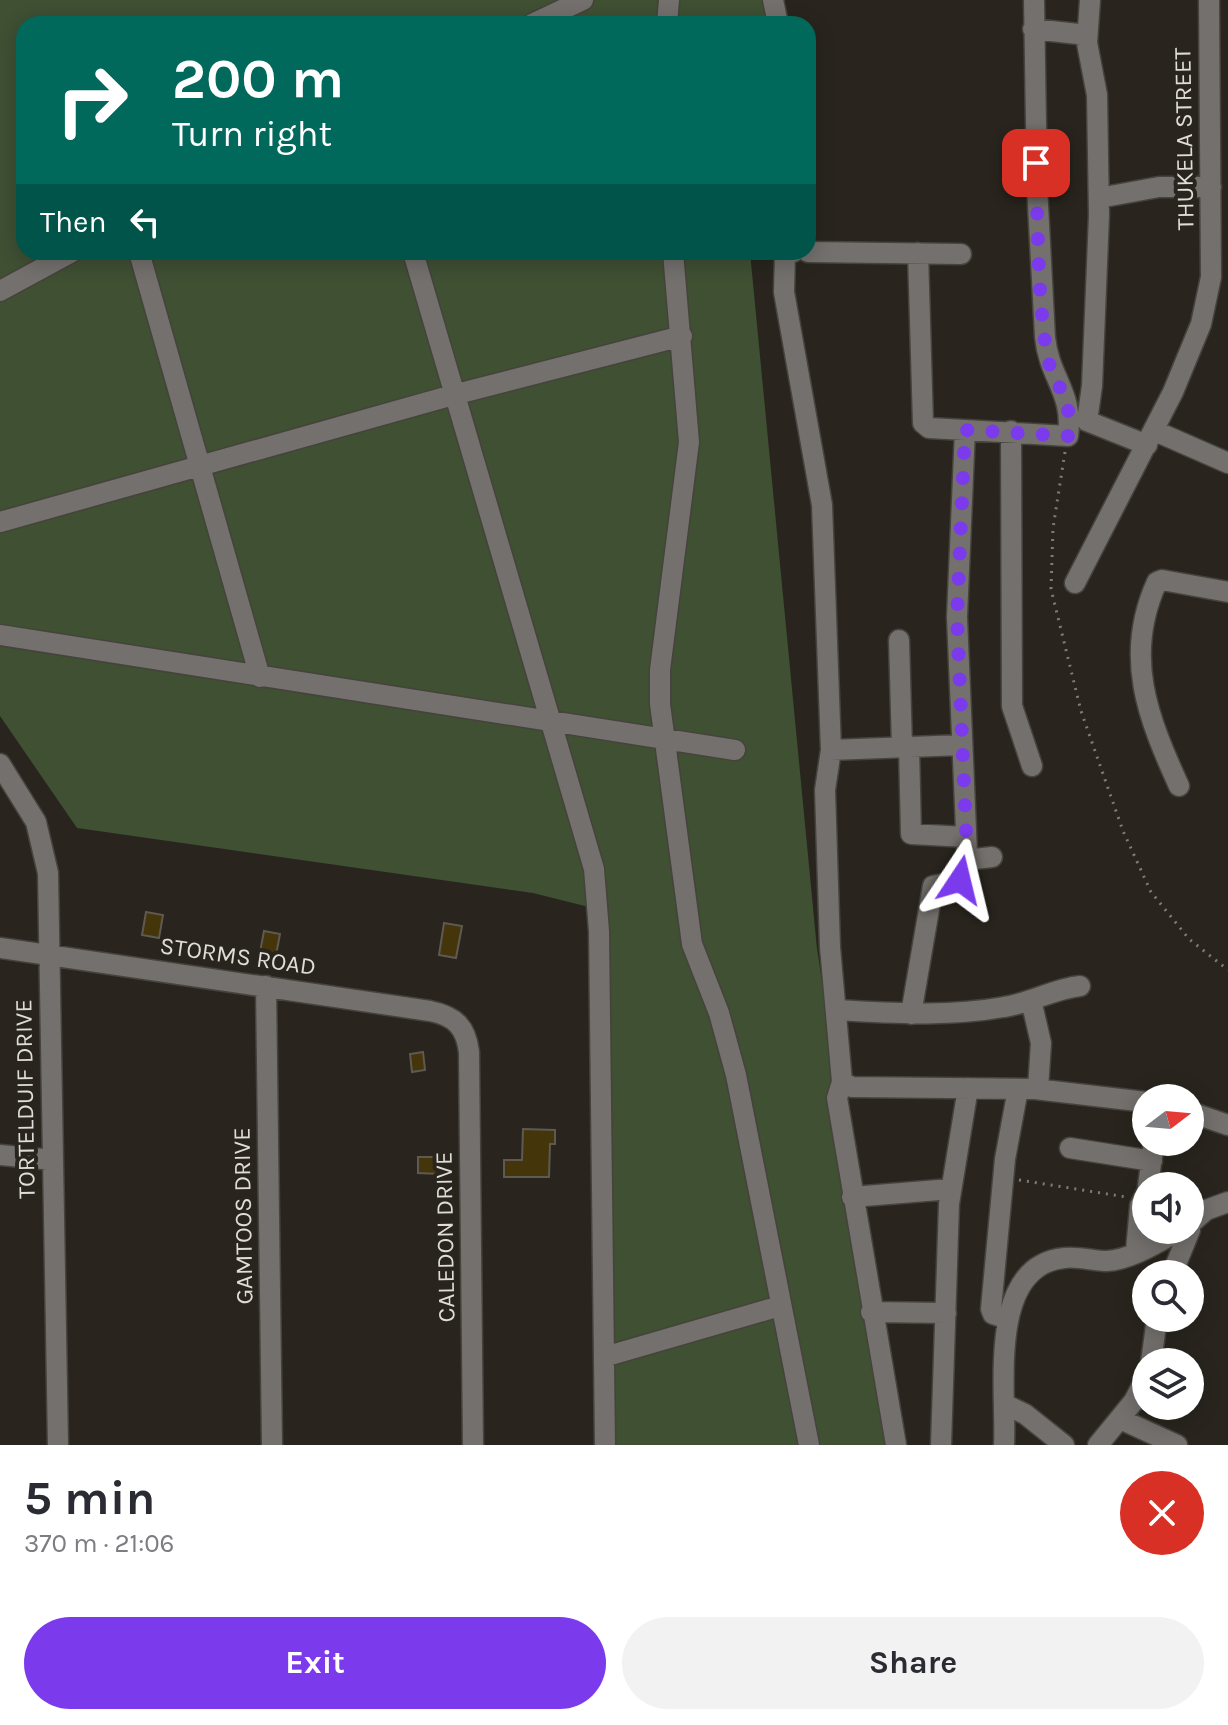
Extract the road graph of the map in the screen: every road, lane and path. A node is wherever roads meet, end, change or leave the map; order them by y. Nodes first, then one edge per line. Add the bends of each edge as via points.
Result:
1 (583, 0) edge
2 (1034, 0) edge
3 (1090, 0) edge
4 (1209, 0) edge
5 (549, 16) edge
6 (1033, 29) junction
7 (1087, 35) junction
8 (1211, 187) junction
9 (1099, 198) junction
10 (816, 252) edge
11 (918, 253) junction
12 (961, 254) dead end
13 (57, 260) edge
14 (141, 260) edge
15 (415, 260) edge
16 (674, 260) edge
17 (782, 260) edge
18 (1220, 277) edge
19 (0, 291) edge
20 (682, 336) junction
21 (453, 395) junction
22 (965, 430) junction
23 (1011, 431) junction
24 (1068, 436) junction
25 (1151, 438) junction
26 (1228, 463) edge
27 (201, 465) junction
28 (0, 522) edge
29 (1075, 583) dead end
30 (1228, 592) edge
31 (0, 635) edge
32 (899, 640) dead end
33 (260, 677) junction
34 (553, 722) junction
35 (664, 739) junction
36 (962, 745) junction
37 (905, 746) junction
38 (735, 750) dead end
39 (831, 750) junction
40 (0, 764) edge
41 (1032, 766) dead end
42 (1179, 786) dead end
43 (966, 837) junction
44 (992, 857) dead end
45 (966, 860) junction
46 (0, 948) edge
47 (48, 954) junction
48 (1228, 970) edge
49 (266, 986) junction
50 (1080, 986) dead end
51 (1031, 1000) junction
52 (838, 1010) junction
53 (911, 1014) junction
54 (463, 1028) joint
55 (842, 1082) junction
56 (968, 1088) junction
57 (1028, 1089) junction
58 (1132, 1100) edge
59 (1204, 1117) edge
60 (1228, 1125) edge
61 (1070, 1148) dead end
62 (1132, 1151) edge
63 (0, 1155) edge
64 (53, 1160) junction
65 (1003, 1176) junction
66 (951, 1189) junction
67 (1132, 1191) edge
68 (852, 1197) junction
69 (1228, 1202) edge
70 (1204, 1212) edge
71 (1137, 1244) edge
72 (1151, 1244) edge
73 (1136, 1251) junction
74 (780, 1306) junction
75 (871, 1312) junction
76 (946, 1313) junction
77 (1008, 1319) junction
78 (604, 1357) junction
79 (1132, 1400) edge
80 (1006, 1405) junction
81 (1120, 1419) junction
82 (58, 1445) edge
83 (272, 1445) edge
84 (473, 1445) edge
85 (605, 1445) edge
86 (809, 1445) edge
87 (896, 1445) edge
88 (941, 1445) edge
89 (1004, 1445) edge
90 (1064, 1445) edge
91 (1098, 1445) edge
92 (1177, 1445) edge

1 - 5 street
2 - 6 street
3 - 7 street
4 - 8 street, THUKELA STREET
6 - 7 street
6 - 24 street via 1045,337 1048,361 1070,408
7 - 9 street via 1097,95
8 - 9 street via 1152,188
8 - 18 street, THUKELA STREET
9 - 25 street via 1087,423
10 - 11 street
11 - 12 street
11 - 22 street via 923,423
13 - 19 street
14 - 27 street
15 - 21 street
16 - 20 street
17 - 39 street via 821,492
18 - 25 street, THUKELA STREET
20 - 21 street
20 - 35 street via 689,442 660,670
21 - 27 street
21 - 34 street
22 - 23 street
22 - 36 street via 957,617
23 - 24 street
23 - 41 street via 1012,706
24 - 48 path via 1050,571 1057,622 1081,711 1123,831 1151,892 1189,939
25 - 26 street
25 - 29 street, THUKELA STREET
27 - 28 street
27 - 33 street
30 - 42 street via 1162,580 1150,601 1141,660 1143,694
31 - 33 street
32 - 37 street
33 - 34 street
34 - 35 street
34 - 78 street via 598,899
35 - 38 street
35 - 74 street via 692,944 728,1042
36 - 37 street
36 - 43 street
37 - 39 street
37 - 43 street via 911,834
39 - 52 street via 825,803 830,947
40 - 47 street, TORTELDUIF DRIVE via 41,838 48,873
43 - 45 street
44 - 45 street
45 - 53 street via 960,880 933,886
46 - 47 street, STORMS ROAD
47 - 49 street, STORMS ROAD
47 - 64 street, TORTELDUIF DRIVE
49 - 54 street, STORMS ROAD via 430,1011
49 - 83 street, GAMTOOS DRIVE
50 - 51 street via 1051,990
51 - 53 street via 997,1008
51 - 57 street via 1041,1043
52 - 53 street
52 - 55 street
54 - 84 street, CALEDON DRIVE via 469,1052
55 - 56 street via 852,1087
55 - 68 street via 837,1098
56 - 57 street
56 - 66 street
57 - 58 street
57 - 65 street
59 - 60 street
61 - 62 street
63 - 64 street
64 - 82 street, TORTELDUIF DRIVE
65 - 67 path
65 - 77 street via 991,1309
66 - 68 street
66 - 76 street
68 - 75 street
69 - 70 street
71 - 73 street
72 - 73 street
73 - 77 street via 1115,1260 1073,1257 1047,1262 1024,1284
74 - 78 street
74 - 86 street
75 - 76 street
75 - 87 street
76 - 88 street
77 - 80 street via 1003,1356
78 - 85 street
79 - 81 street
80 - 89 street
80 - 90 street
81 - 91 street
81 - 92 street

